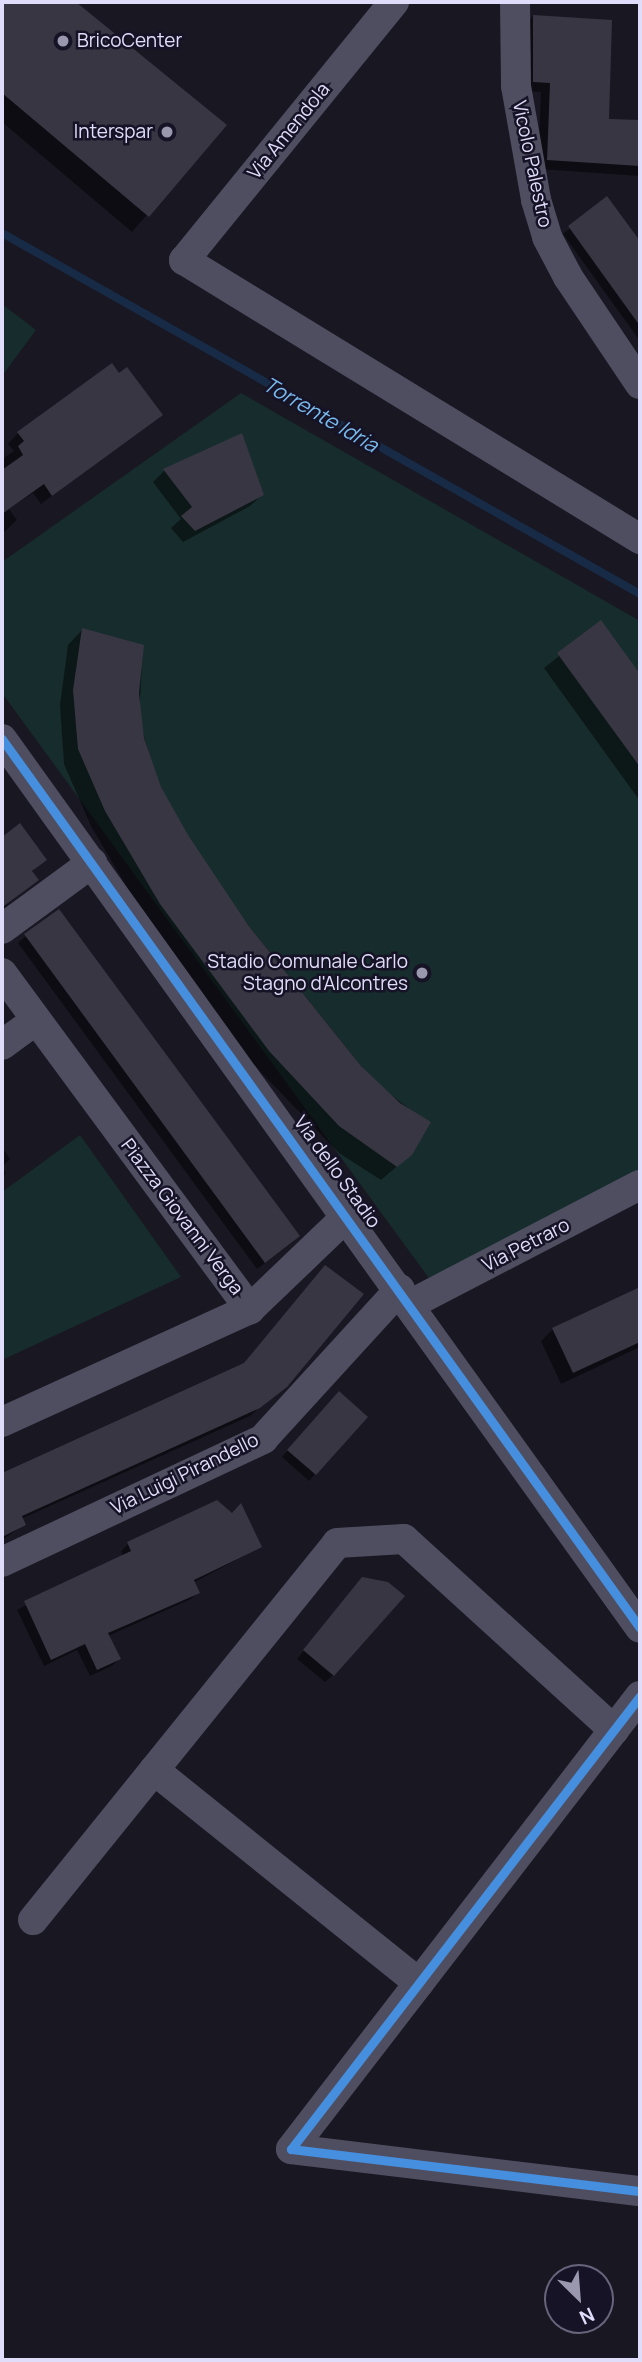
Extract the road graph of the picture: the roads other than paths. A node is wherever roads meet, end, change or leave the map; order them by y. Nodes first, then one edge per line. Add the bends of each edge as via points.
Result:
1 (394, 2) edge
2 (515, 2) edge
3 (640, 384) edge
4 (637, 532) edge
5 (2, 739) edge
6 (92, 863) junction
7 (2, 929) edge
8 (2, 973) edge
9 (36, 1020) junction
10 (2, 1045) edge
11 (640, 1185) edge
12 (347, 1216) junction
13 (405, 1297) junction
14 (250, 1309) junction
15 (2, 1422) edge
16 (2, 1562) edge
17 (640, 1628) edge
18 (640, 1696) edge
19 (614, 1730) junction
20 (155, 1770) junction
21 (33, 1920) dead end
22 (419, 1983) junction
23 (640, 2191) edge

1 - 4 street, Via Amendola via 184,260
2 - 3 street, Vicolo Palestro via 516,86 547,237 568,277
5 - 6 street, Via dello Stadio
6 - 7 street
6 - 12 street, Via dello Stadio
8 - 9 street, Piazza Giovanni Verga
9 - 10 street
9 - 14 street, Piazza Giovanni Verga
11 - 13 street, Via Petraro
12 - 13 street, Via dello Stadio
12 - 14 street
13 - 16 street, Via Luigi Pirandello via 263,1438
13 - 17 street, Via dello Stadio
14 - 15 street, Piazza Giovanni Verga
18 - 19 street
19 - 20 street via 404,1539 337,1543
19 - 22 street
20 - 21 street
20 - 22 street
22 - 23 street via 291,2149

